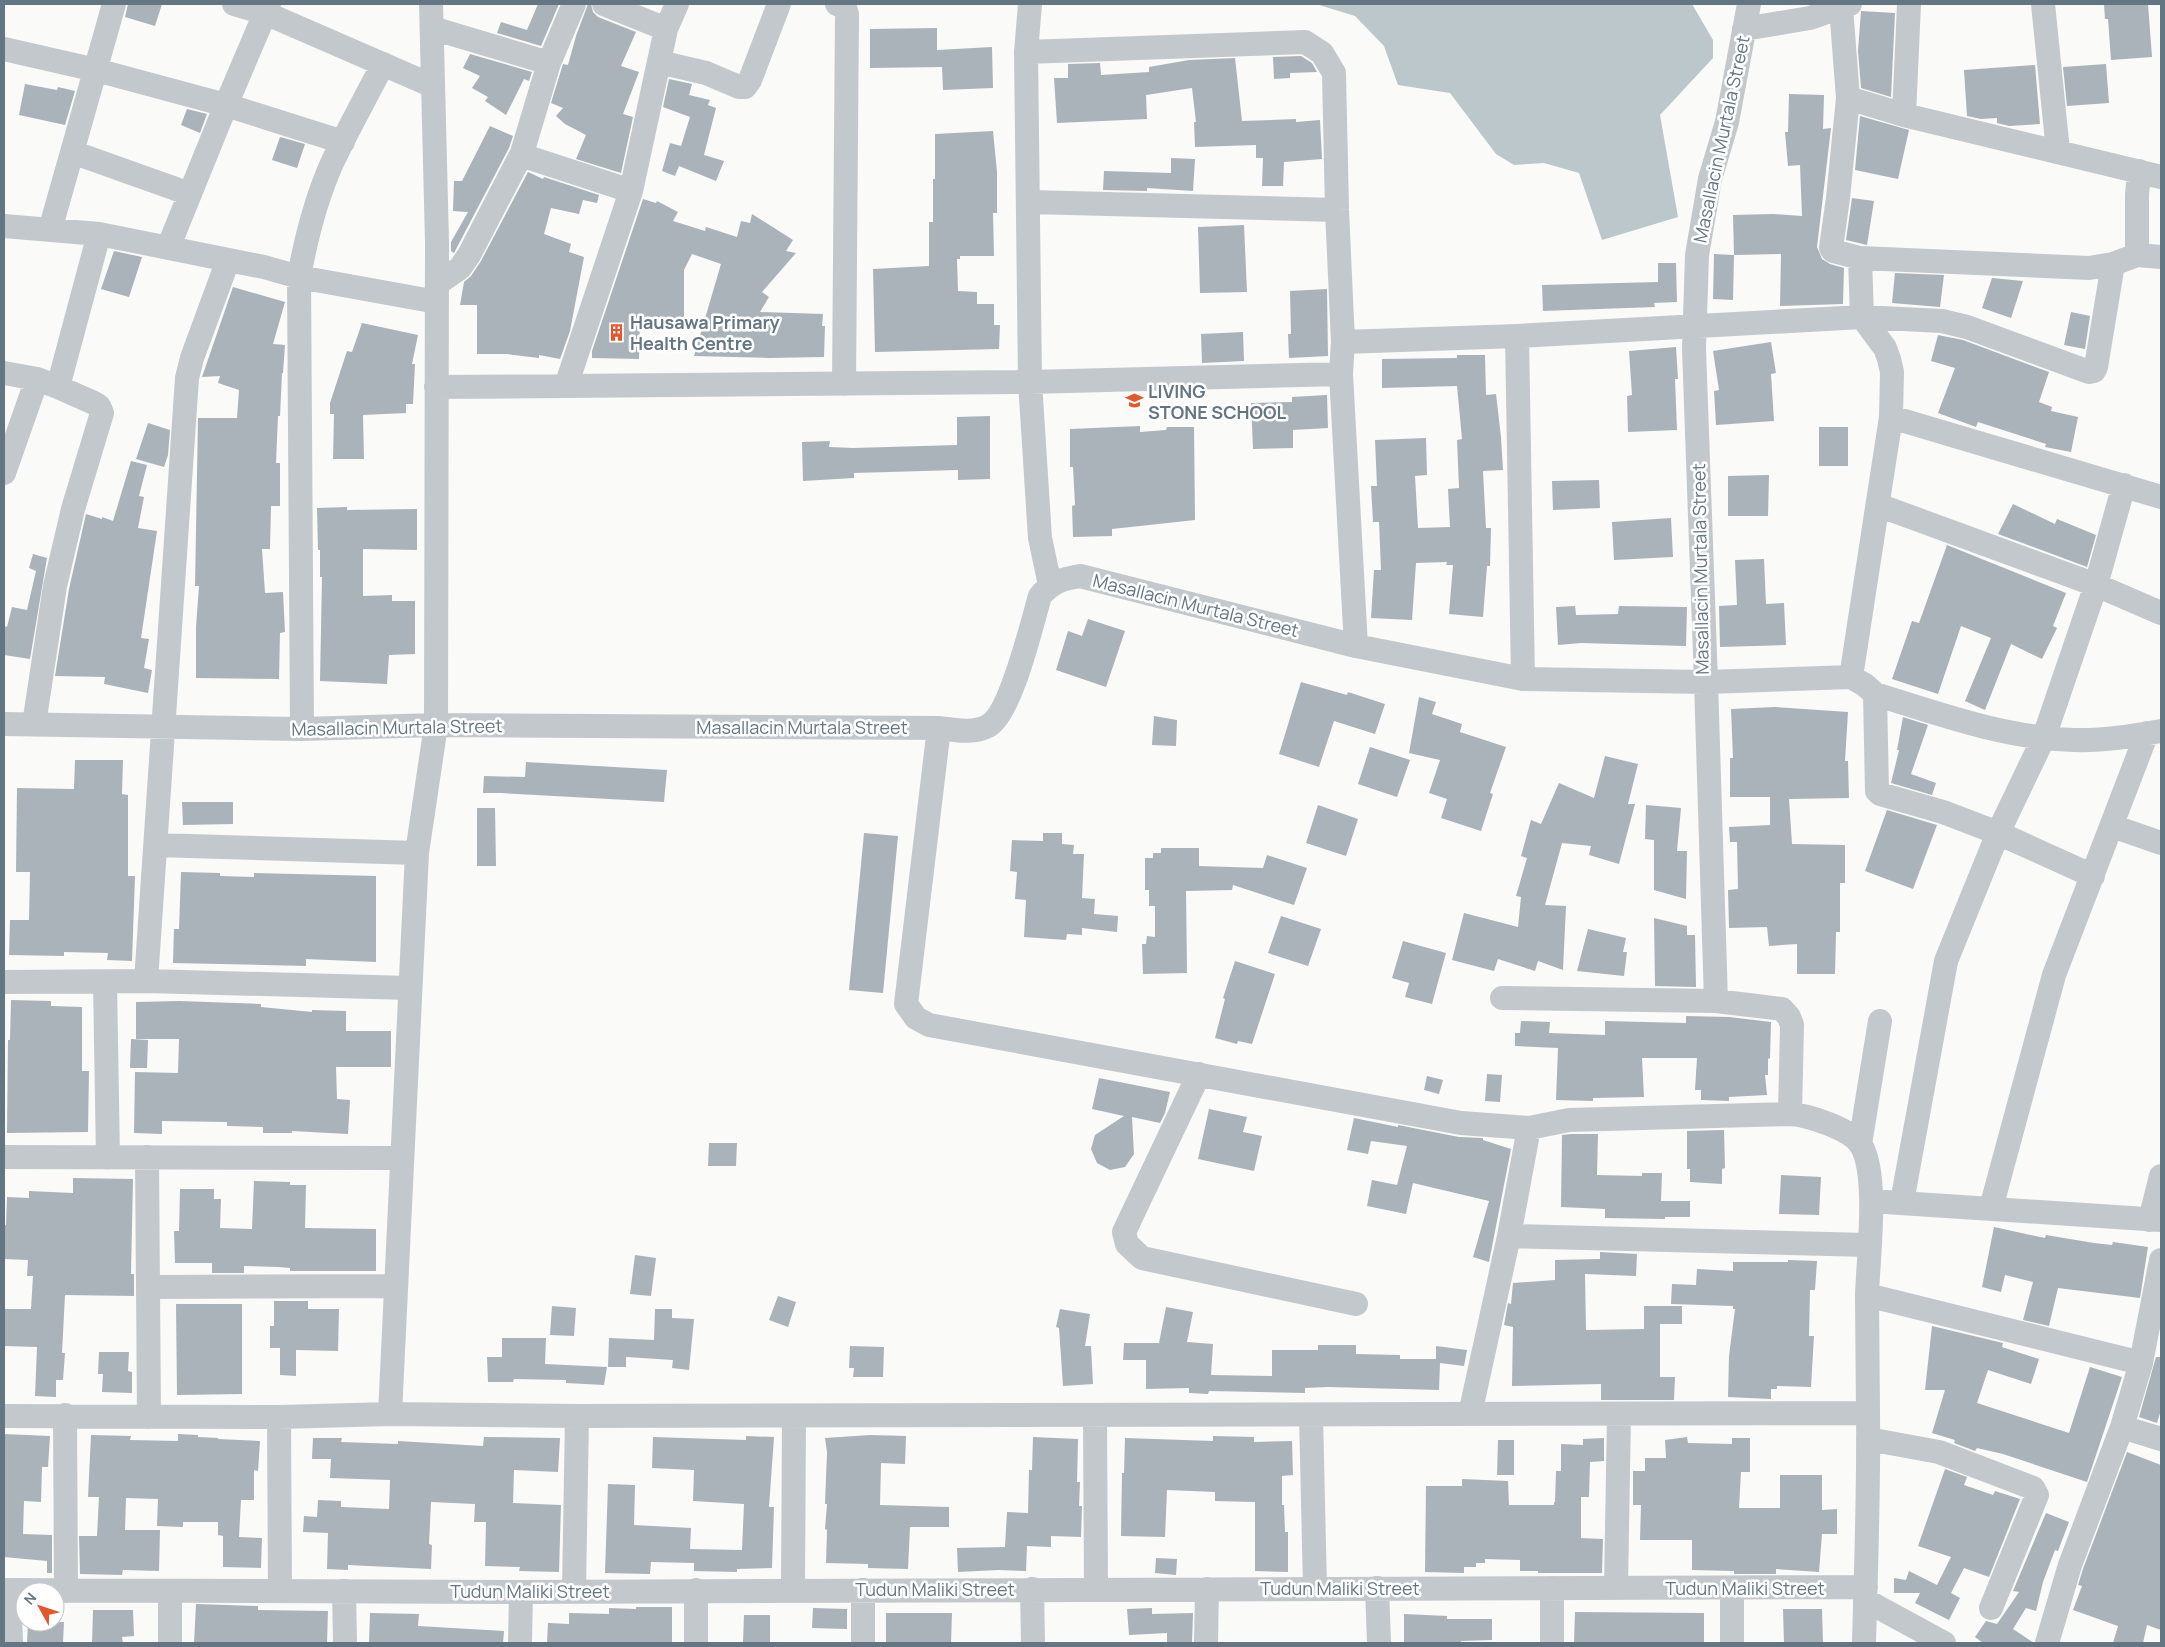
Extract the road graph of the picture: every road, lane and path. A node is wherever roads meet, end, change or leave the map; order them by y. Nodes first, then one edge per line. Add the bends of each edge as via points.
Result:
1 (114, 4) edge
2 (234, 4) edge
3 (431, 4) edge
4 (574, 4) edge
5 (604, 4) edge
6 (677, 4) edge
7 (779, 4) edge
8 (837, 4) edge
9 (1030, 4) edge
10 (1750, 4) edge
11 (1909, 4) edge
12 (2043, 4) edge
13 (1846, 6) edge
14 (267, 9) edge
15 (432, 28) junction
16 (666, 29) junction
17 (1744, 30) junction
18 (4, 50) edge
19 (1026, 52) junction
20 (659, 62) junction
21 (549, 63) junction
22 (383, 64) junction
23 (96, 70) junction
24 (433, 86) junction
25 (1848, 98) junction
26 (226, 105) junction
27 (1904, 115) junction
28 (343, 142) junction
29 (2058, 150) junction
30 (72, 152) junction
31 (522, 153) junction
32 (2150, 174) edge
33 (631, 191) junction
34 (190, 194) junction
35 (1030, 202) junction
36 (1337, 210) junction
37 (4, 226) edge
38 (50, 230) junction
39 (99, 234) junction
40 (168, 248) junction
41 (2137, 255) junction
42 (2161, 257) edge
43 (1860, 258) junction
44 (228, 260) junction
45 (2113, 264) junction
46 (299, 277) junction
47 (437, 293) junction
48 (1862, 317) junction
49 (1695, 327) junction
50 (1517, 336) junction
51 (1343, 342) junction
52 (4, 373) edge
53 (1342, 374) junction
54 (1030, 382) junction
55 (47, 383) junction
56 (844, 384) junction
57 (566, 386) junction
58 (436, 387) junction
59 (1891, 417) junction
60 (4, 473) edge
61 (2124, 486) junction
62 (2161, 497) edge
63 (1878, 505) junction
64 (1050, 585) junction
65 (2096, 585) junction
66 (2161, 613) edge
67 (1356, 646) junction
68 (1851, 677) junction
69 (1523, 679) junction
70 (1706, 682) junction
71 (1874, 694) junction
72 (4, 724) edge
73 (34, 724) junction
74 (436, 725) junction
75 (163, 726) junction
76 (939, 728) junction
77 (302, 729) junction
78 (2154, 732) edge
79 (2044, 737) junction
80 (2112, 826) junction
81 (1998, 833) junction
82 (2161, 843) edge
83 (156, 845) junction
84 (416, 853) junction
85 (2093, 876) junction
86 (146, 981) junction
87 (4, 982) edge
88 (105, 982) junction
89 (410, 988) junction
90 (1502, 998) dead end
91 (1716, 1001) junction
92 (1880, 1021) dead end
93 (1199, 1074) junction
94 (1790, 1114) junction
95 (1529, 1128) junction
96 (1860, 1144) junction
97 (4, 1157) edge
98 (147, 1157) junction
99 (108, 1158) junction
100 (402, 1158) junction
101 (2161, 1176) edge
102 (1871, 1201) junction
103 (1902, 1202) junction
104 (1991, 1208) junction
105 (2156, 1220) edge
106 (1509, 1236) junction
107 (1869, 1245) junction
108 (2161, 1260) edge
109 (395, 1286) junction
110 (148, 1287) junction
111 (1867, 1295) junction
112 (1356, 1304) dead end
113 (2155, 1321) edge
114 (2141, 1363) junction
115 (1868, 1413) junction
116 (390, 1414) junction
117 (1310, 1414) junction
118 (1470, 1414) junction
119 (1619, 1414) junction
120 (65, 1415) junction
121 (1095, 1415) junction
122 (4, 1416) edge
123 (577, 1416) junction
124 (794, 1416) junction
125 (149, 1417) junction
126 (278, 1417) junction
127 (2122, 1427) junction
128 (1868, 1438) junction
129 (2161, 1439) edge
130 (1315, 1588) junction
131 (1377, 1588) junction
132 (1552, 1588) junction
133 (1616, 1588) junction
134 (1732, 1588) junction
135 (1032, 1589) junction
136 (1096, 1589) junction
137 (1207, 1589) junction
138 (7, 1590) edge
139 (574, 1590) junction
140 (696, 1590) junction
141 (794, 1590) junction
142 (863, 1590) junction
143 (66, 1591) junction
144 (170, 1591) junction
145 (280, 1591) junction
146 (344, 1591) junction
147 (520, 1592) junction
148 (1866, 1593) junction
149 (1991, 1608) dead end
150 (11, 1643) edge
151 (170, 1643) edge
152 (345, 1643) edge
153 (520, 1643) edge
154 (696, 1643) edge
155 (863, 1643) edge
156 (1033, 1643) edge
157 (1206, 1643) edge
158 (1379, 1643) edge
159 (1552, 1643) edge
160 (1732, 1643) edge
161 (1864, 1643) edge
162 (1944, 1643) edge
163 (2047, 1643) edge

1 - 23 street
2 - 14 street
3 - 15 street
4 - 21 street
5 - 16 street
6 - 16 street
7 - 20 street via 750,80 744,87 706,73
8 - 56 street via 845,8 847,14
9 - 19 street
10 - 17 street, Masallacin Murtala Street
11 - 27 street
12 - 29 street
13 - 17 street via 1810,18
13 - 25 street
14 - 22 street
14 - 26 street
15 - 21 street
15 - 24 street
16 - 20 street
17 - 49 street, Masallacin Murtala Street via 1727,122 1710,179 1697,255
18 - 23 street
19 - 35 street
19 - 36 street via 1305,42 1322,53 1334,72
20 - 33 street
21 - 31 street
22 - 24 street
22 - 28 street
23 - 26 street
23 - 30 street
24 - 47 street
25 - 27 street
25 - 43 street via 1831,248 1836,253
26 - 28 street
26 - 34 street
27 - 29 street
28 - 46 street via 317,204
29 - 32 street
30 - 34 street
30 - 38 street
31 - 33 street
31 - 47 street via 469,255
32 - 41 street via 2137,194
33 - 57 street
34 - 40 street
35 - 36 street
35 - 54 street
36 - 51 street
37 - 38 street
38 - 39 street
39 - 40 street
39 - 55 street
40 - 44 street
41 - 42 street
41 - 45 street
43 - 45 street via 2089,268
43 - 48 street
44 - 46 street
44 - 75 street via 187,378
45 - 48 street via 2094,371 2089,372 1967,327 1942,321
46 - 47 street
46 - 77 street
47 - 58 street
48 - 49 street
48 - 59 street via 1890,359
49 - 50 street
49 - 70 street, Masallacin Murtala Street
50 - 51 street
50 - 69 street
51 - 53 street
52 - 55 street
53 - 54 street
53 - 67 street
54 - 56 street
54 - 64 street via 1040,538
55 - 60 street
55 - 73 street via 94,402 102,413 73,509 55,586
56 - 57 street
57 - 58 street
58 - 74 street
59 - 61 street
59 - 63 street
61 - 62 street
61 - 65 street
63 - 65 street
63 - 68 street
64 - 67 street, Masallacin Murtala Street via 1062,578 1080,576
64 - 76 street, Masallacin Murtala Street via 1040,596 1001,714 989,725 974,731
65 - 66 street
65 - 79 street
67 - 69 street, Masallacin Murtala Street
68 - 70 street
68 - 71 street
69 - 70 street, Masallacin Murtala Street
70 - 91 street
71 - 79 street via 1983,727
71 - 81 street via 1877,791
72 - 73 street, Masallacin Murtala Street
73 - 75 street, Masallacin Murtala Street
74 - 76 street, Masallacin Murtala Street
74 - 77 street, Masallacin Murtala Street
74 - 84 street
75 - 77 street, Masallacin Murtala Street
75 - 83 street
76 - 93 street via 906,1004 916,1018 929,1025
78 - 79 street via 2121,738 2075,740
78 - 80 street
79 - 81 street
80 - 82 street
80 - 85 street
81 - 85 street
81 - 103 street via 1946,961
83 - 84 street
83 - 86 street
84 - 89 street
85 - 104 street via 2054,975
86 - 88 street
86 - 89 street
87 - 88 street
88 - 99 street
89 - 100 street
90 - 91 street
91 - 94 street via 1782,1009 1789,1016 1792,1025
92 - 96 street
93 - 95 street via 1461,1124
93 - 112 street via 1124,1232 1127,1244 1142,1258
94 - 95 street via 1569,1120
94 - 96 street via 1822,1120
95 - 106 street
96 - 102 street via 1866,1158
97 - 99 street
98 - 99 street
98 - 100 street
98 - 110 street
100 - 109 street
101 - 105 street
102 - 103 street
102 - 107 street
103 - 104 street
104 - 105 street
106 - 107 street
106 - 118 street
107 - 111 street
108 - 113 street
109 - 110 street
109 - 116 street
110 - 125 street
111 - 114 street
111 - 115 street
113 - 114 street
114 - 127 street
115 - 119 street
115 - 128 street
116 - 123 street
116 - 126 street
117 - 118 street
117 - 121 street
117 - 130 street
118 - 119 street
119 - 133 street
120 - 122 street
120 - 125 street
120 - 143 street
121 - 124 street
121 - 136 street
123 - 124 street
123 - 139 street
124 - 141 street
125 - 126 street
126 - 145 street
127 - 129 street
127 - 163 street via 2070,1565
128 - 148 street
128 - 149 street via 1939,1452 2033,1488 2037,1495
130 - 131 street, Tudun Maliki Street
130 - 137 street, Tudun Maliki Street
131 - 132 street, Tudun Maliki Street
131 - 158 street
132 - 133 street, Tudun Maliki Street
132 - 159 street
133 - 134 street, Tudun Maliki Street
134 - 148 street, Tudun Maliki Street
134 - 160 street
135 - 136 street, Tudun Maliki Street
135 - 142 street, Tudun Maliki Street
135 - 156 street
136 - 137 street, Tudun Maliki Street
137 - 157 street
138 - 143 street, Tudun Maliki Street
138 - 150 street
139 - 140 street, Tudun Maliki Street
139 - 147 street, Tudun Maliki Street
140 - 141 street, Tudun Maliki Street
140 - 154 street
141 - 142 street, Tudun Maliki Street
142 - 155 street
143 - 144 street, Tudun Maliki Street
144 - 145 street, Tudun Maliki Street
144 - 151 street
145 - 146 street, Tudun Maliki Street
146 - 147 street, Tudun Maliki Street
146 - 152 street
147 - 153 street
148 - 161 street
148 - 162 street

